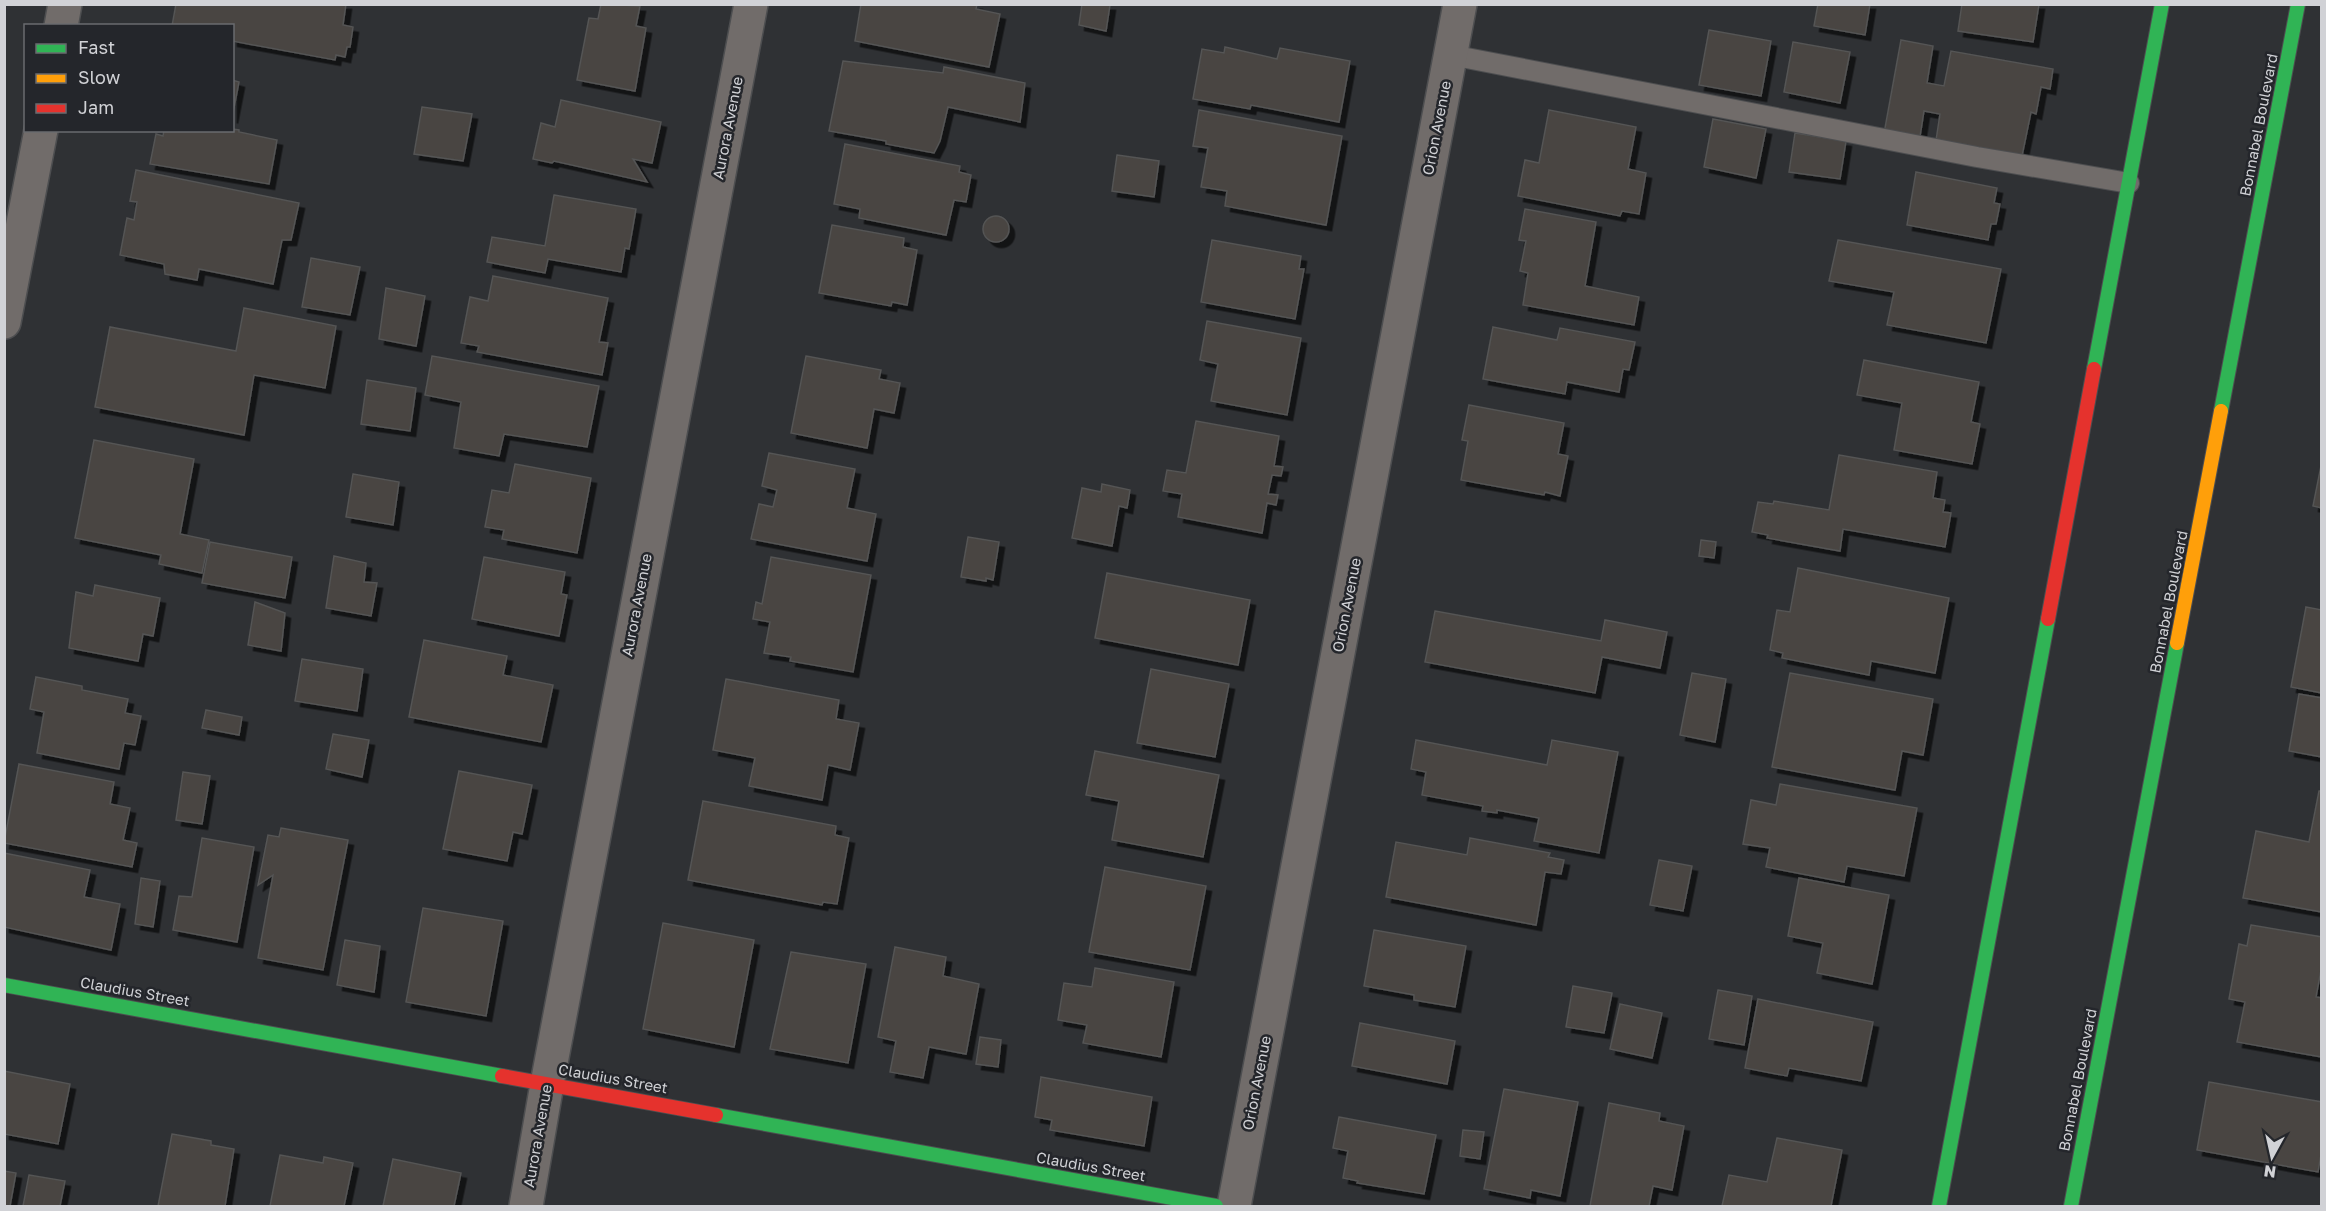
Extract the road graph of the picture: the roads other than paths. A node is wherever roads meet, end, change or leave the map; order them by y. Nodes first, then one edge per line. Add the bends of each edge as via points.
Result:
1 (65, 4) edge
2 (751, 4) edge
3 (1460, 4) edge
4 (2162, 4) edge
5 (2298, 4) edge
6 (61, 24) edge
7 (1451, 55) junction
8 (41, 132) edge
9 (2129, 183) junction
10 (4, 322) edge
11 (4, 985) edge
12 (547, 1084) junction
13 (526, 1206) edge
14 (1216, 1206) edge
15 (1234, 1206) edge
16 (1939, 1206) edge
17 (2071, 1206) edge

1 - 6 street
2 - 12 street, Aurora Avenue
3 - 7 street, Orion Avenue
4 - 9 main road
5 - 17 main road, Bonnabel Boulevard
7 - 9 lane
7 - 15 street, Orion Avenue
8 - 10 street
9 - 16 main road
11 - 12 main road, Claudius Street
12 - 13 street, Aurora Avenue
12 - 14 main road, Claudius Street

